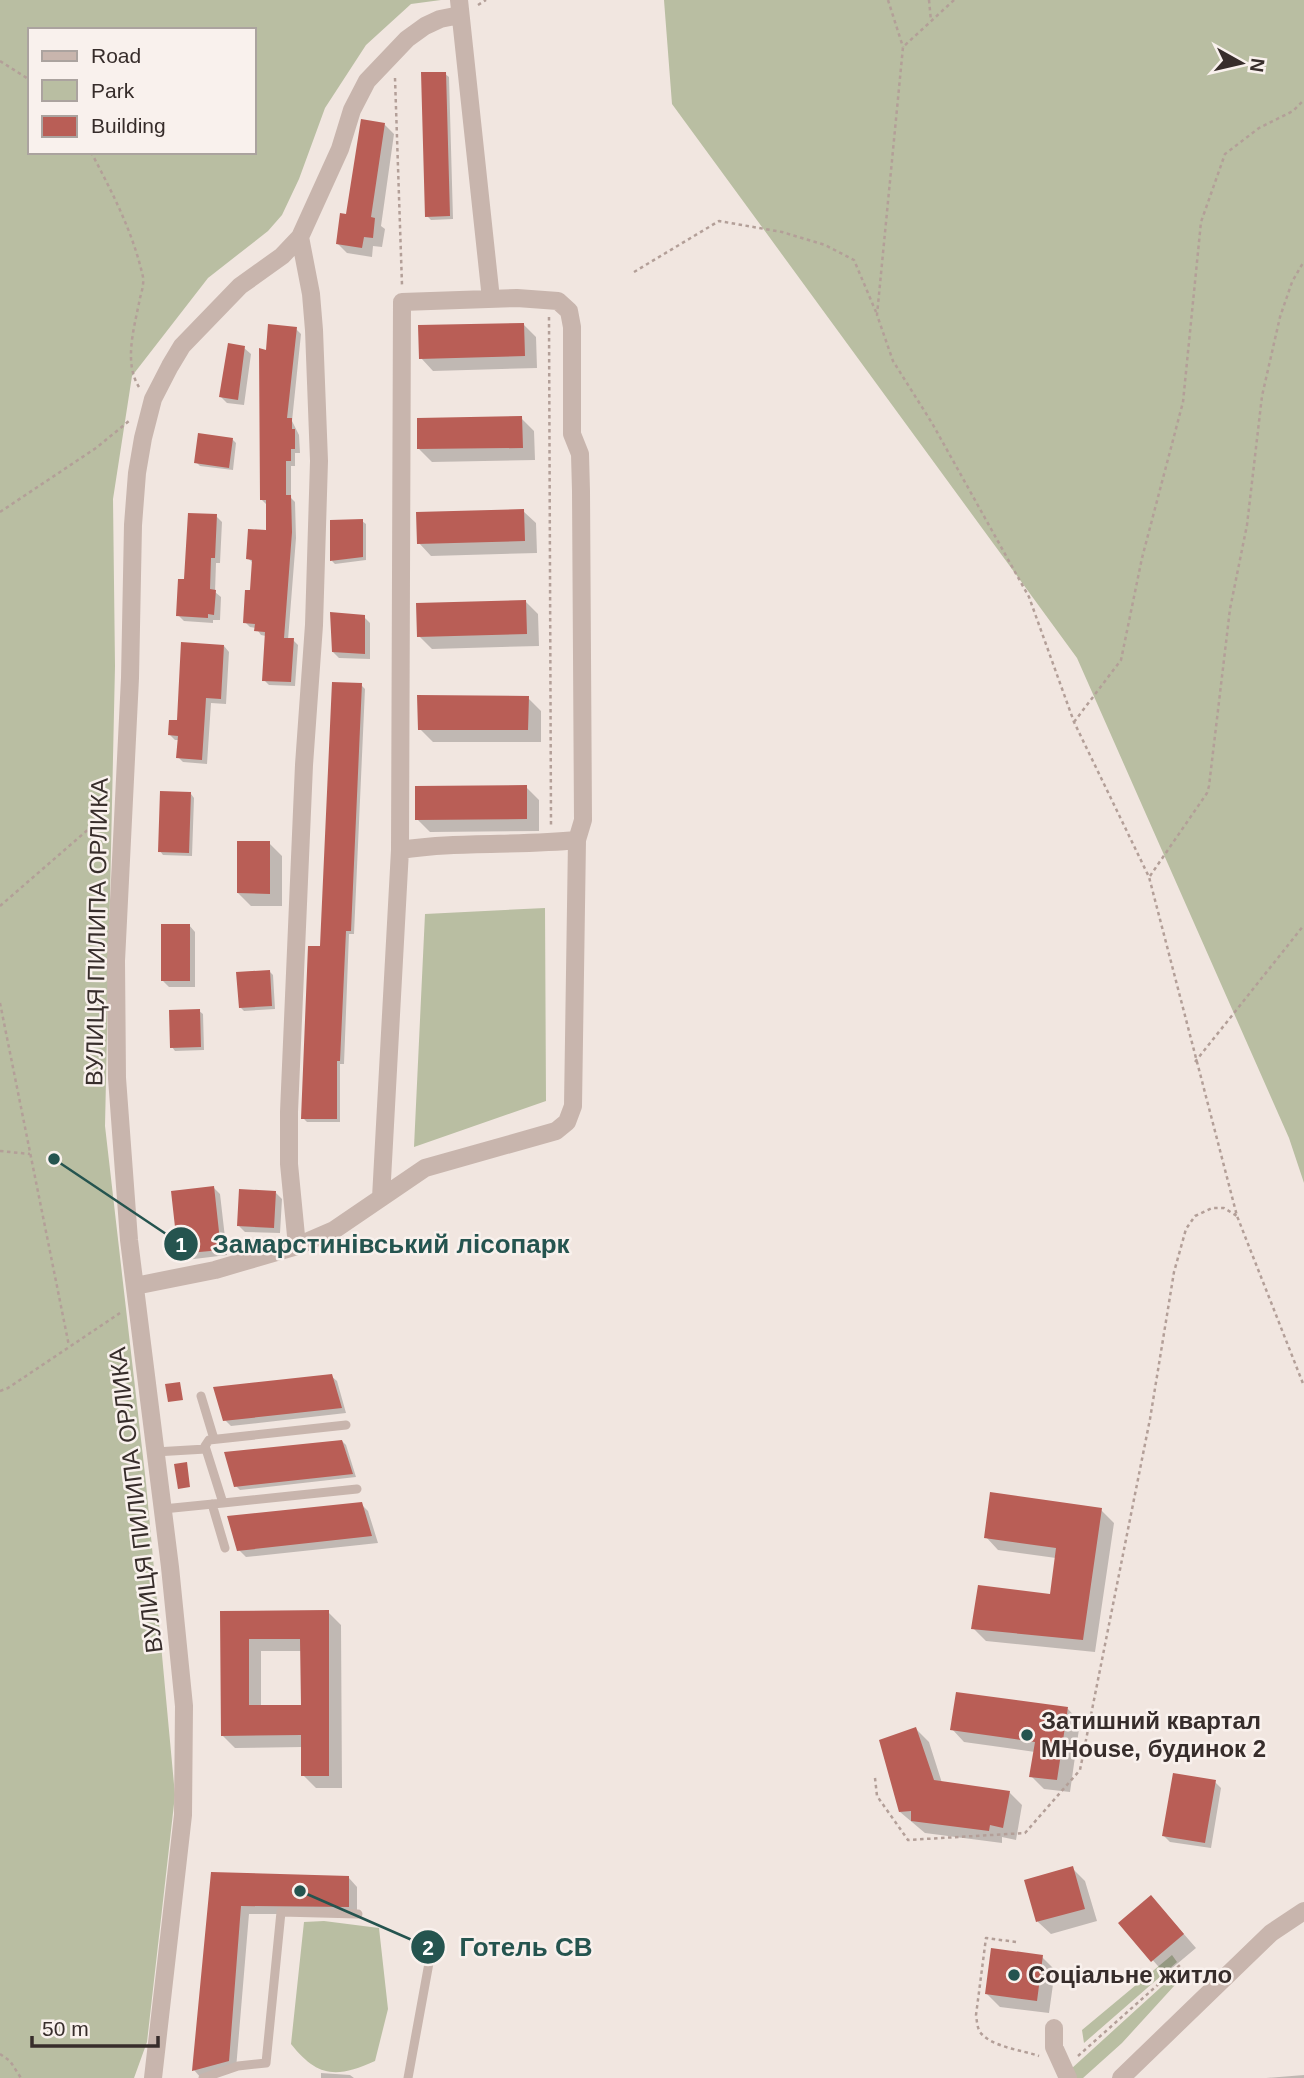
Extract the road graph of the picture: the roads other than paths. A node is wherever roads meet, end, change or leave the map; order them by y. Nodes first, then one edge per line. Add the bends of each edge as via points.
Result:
1 (459, 8) edge
2 (300, 237) junction
3 (491, 299) junction
4 (577, 840) junction
5 (400, 850) junction
6 (382, 1198) junction
7 (297, 1246) junction
8 (137, 1294) junction
9 (201, 1396) dead end
10 (346, 1425) dead end
11 (214, 1439) junction
12 (206, 1449) junction
13 (155, 1452) junction
14 (356, 1489) dead end
15 (223, 1503) junction
16 (212, 1504) junction
17 (163, 1509) junction
18 (225, 1548) dead end
19 (1304, 1911) edge
20 (358, 1914) dead end
21 (433, 1941) dead end
22 (1054, 2028) dead end
23 (153, 2078) edge
24 (203, 2078) edge
25 (408, 2078) edge
26 (1068, 2078) edge
27 (1121, 2078) edge

1 - 2 street, ВУЛИЦЯ ПИЛИПА ОРЛИКА via 407,39 367,81
1 - 3 street
2 - 7 street via 311,294 319,461 289,1100 289,1164
2 - 8 street, ВУЛИЦЯ ПИЛИПА ОРЛИКА via 240,286 182,346 153,400 137,473 116,961 117,1078
3 - 4 street via 527,295 558,301 569,311 572,327 572,435 580,454 581,491 583,820
3 - 5 street via 402,302
4 - 5 street
4 - 6 street via 573,1106 567,1122 556,1131 425,1168
5 - 6 street
6 - 7 street via 334,1230
7 - 8 street
8 - 13 street, ВУЛИЦЯ ПИЛИПА ОРЛИКА
9 - 11 lane
10 - 11 lane
11 - 12 lane via 207,1441
12 - 13 lane
12 - 15 lane
13 - 17 street, ВУЛИЦЯ ПИЛИПА ОРЛИКА
14 - 15 lane
15 - 16 lane
16 - 17 lane
16 - 18 lane
17 - 23 street, ВУЛИЦЯ ПИЛИПА ОРЛИКА via 184,1706 183,1815
19 - 27 street via 1271,1933
20 - 24 lane via 281,1912 266,2063 238,2066
21 - 25 lane
22 - 26 street via 1054,2047

